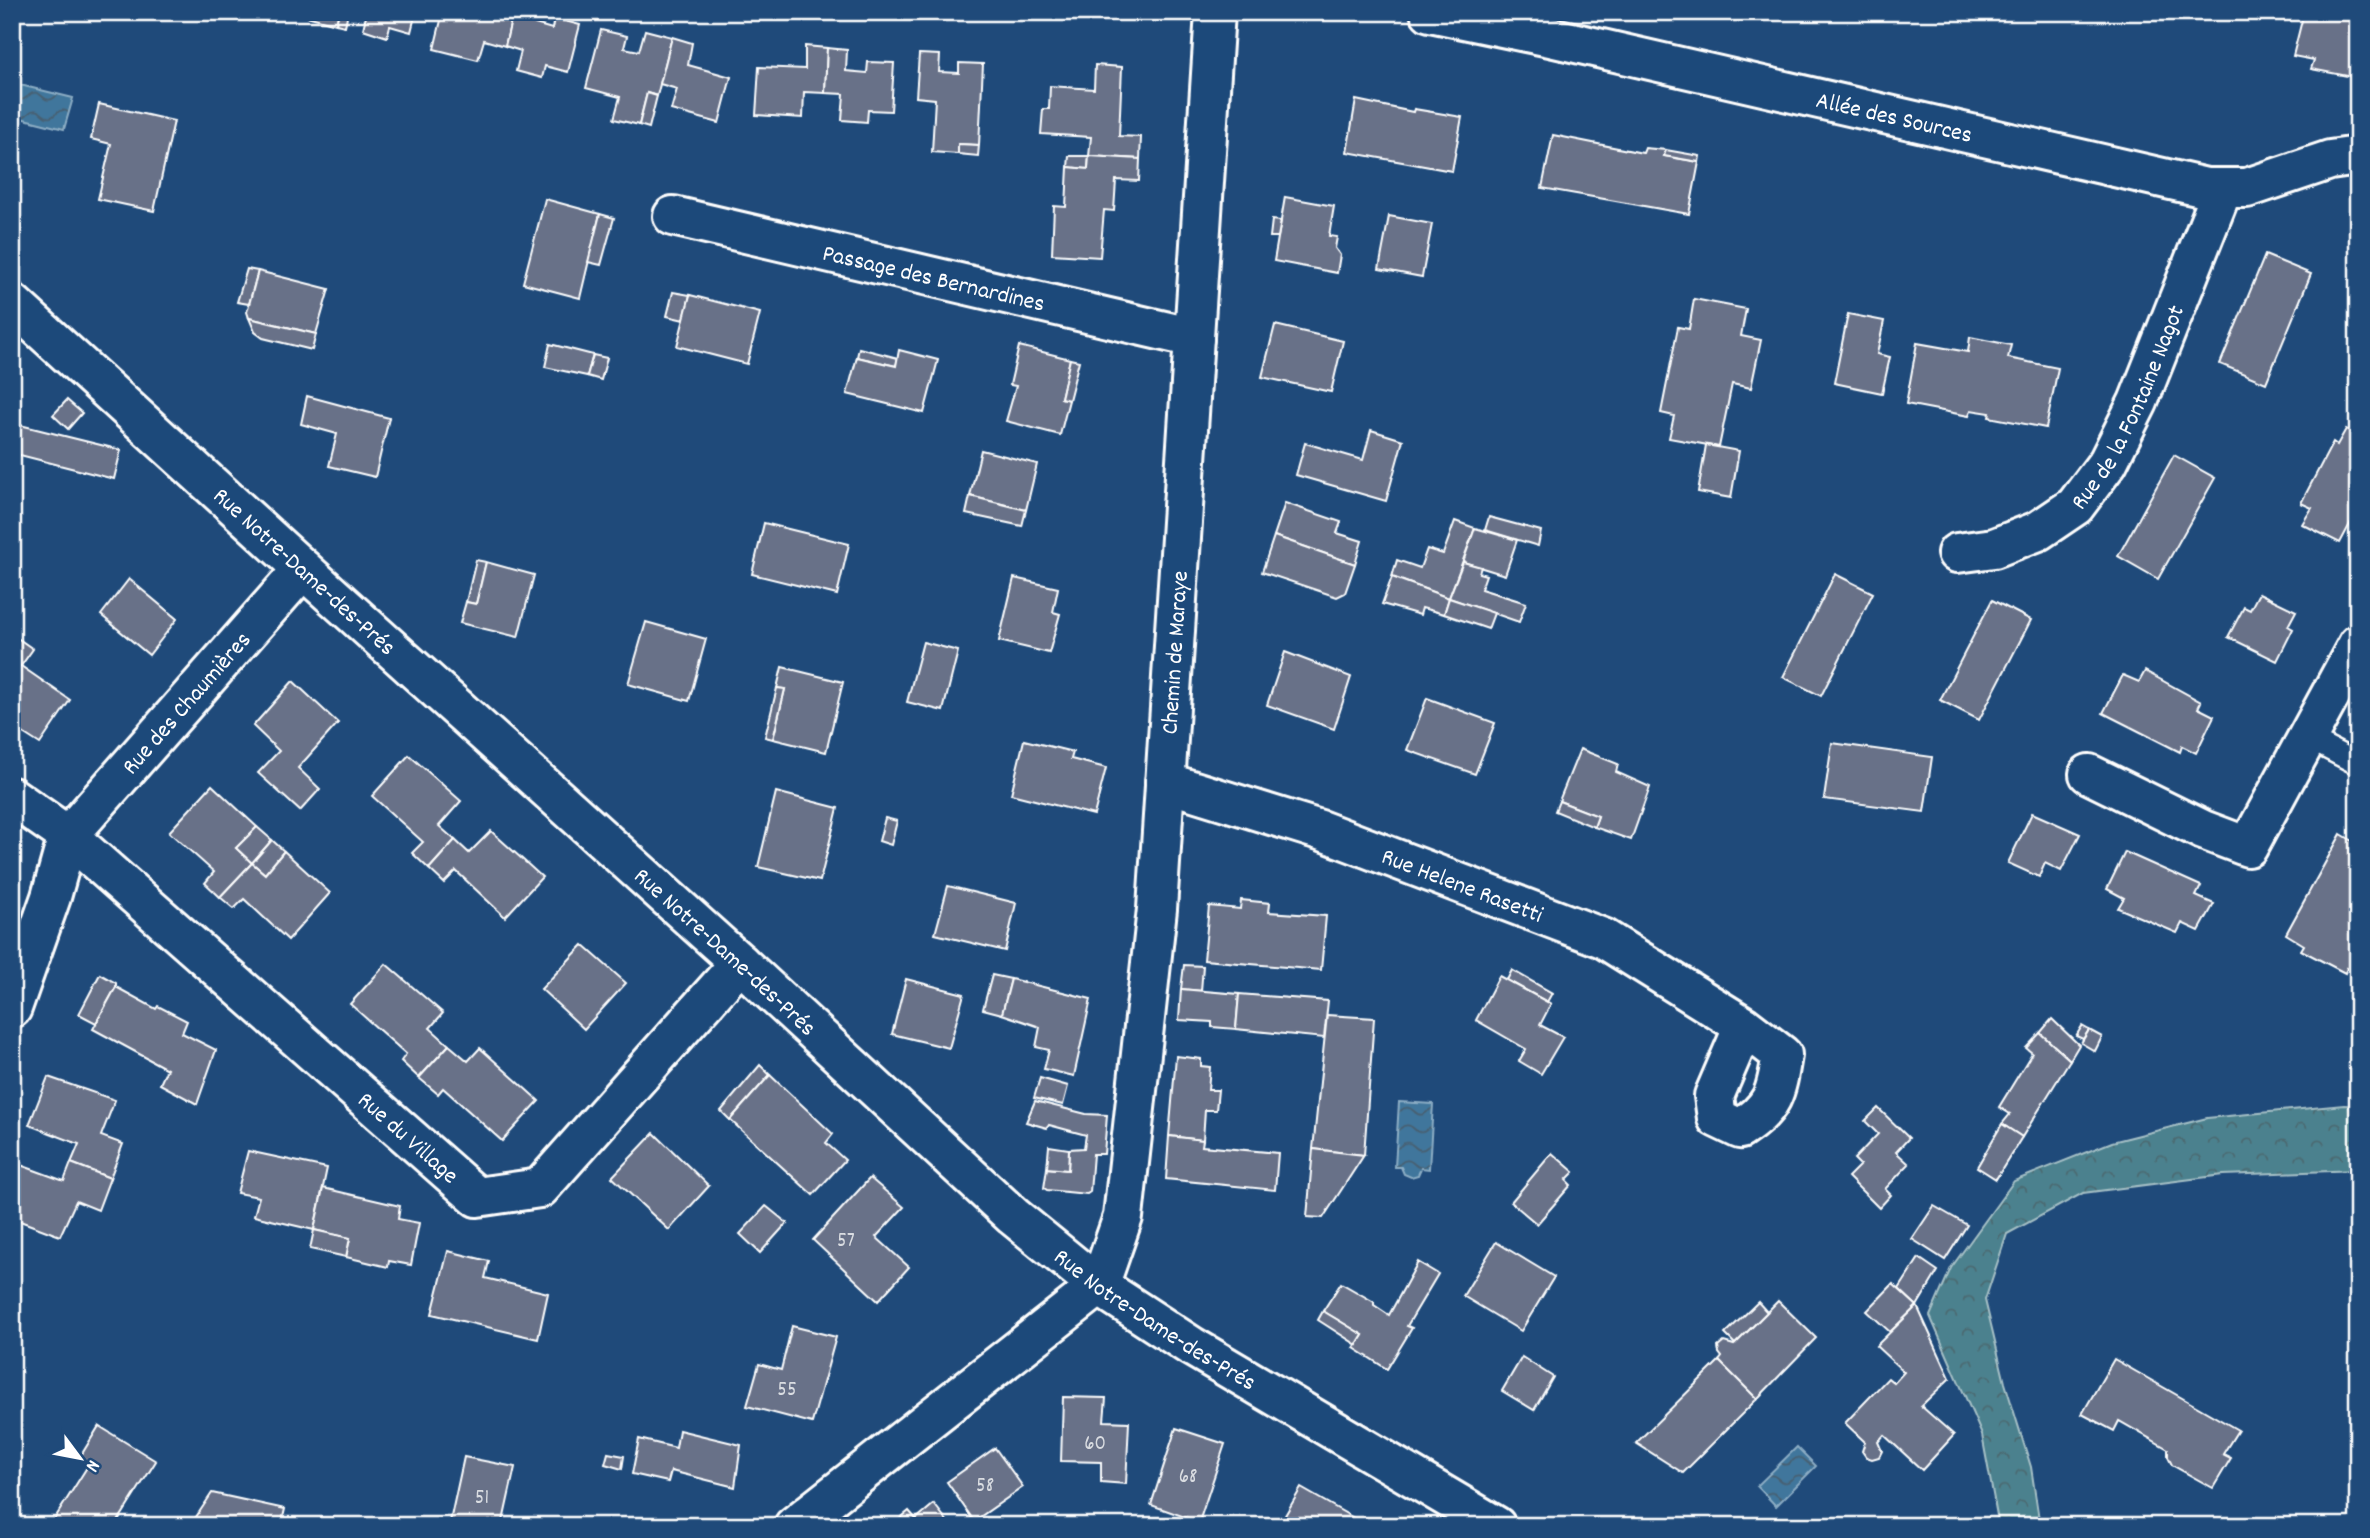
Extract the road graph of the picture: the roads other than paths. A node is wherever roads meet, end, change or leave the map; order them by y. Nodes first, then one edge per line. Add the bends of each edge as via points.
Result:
1 (1215, 12) edge
2 (1430, 12) edge
3 (2358, 156) edge
4 (2223, 188) junction
5 (673, 216) dead end
6 (12, 303) edge
7 (1194, 338) junction
8 (1957, 553) dead end
9 (303, 569) junction
10 (2358, 644) edge
11 (2308, 738) junction
12 (2358, 764) edge
13 (2089, 774) dead end
14 (1165, 782) junction
15 (12, 797) edge
16 (68, 836) junction
17 (740, 963) junction
18 (12, 1008) edge
19 (1744, 1026) dead end
20 (1099, 1286) junction
21 (794, 1526) edge
22 (1496, 1526) edge

1 - 7 street, Chemin de Maraye
2 - 4 street, Allée des Sources via 2206,188
3 - 4 street, Allée des Sources via 2330,160 2247,188
4 - 8 street, Rue de la Fontaine Nagot via 2138,402 2108,461 2075,506 2038,531 1994,548
5 - 7 street, Passage des Bernardines
6 - 9 street, Rue Notre-Dame-des-Prés
7 - 14 street, Chemin de Maraye
9 - 16 street, Rue des Chaumières
9 - 17 street, Rue Notre-Dame-des-Prés
10 - 11 street
11 - 12 lane
11 - 13 street via 2248,847
14 - 19 street, Rue Helene Rasetti via 1320,830 1603,938
14 - 20 street, Chemin de Maraye via 1157,909 1123,1217
15 - 16 street
16 - 17 street, Rue du Village via 477,1197 540,1188
16 - 18 street, Rue des Chaumières
17 - 20 street, Rue Notre-Dame-des-Prés via 1013,1216
20 - 21 street
20 - 22 street, Rue Notre-Dame-des-Prés via 1191,1346

